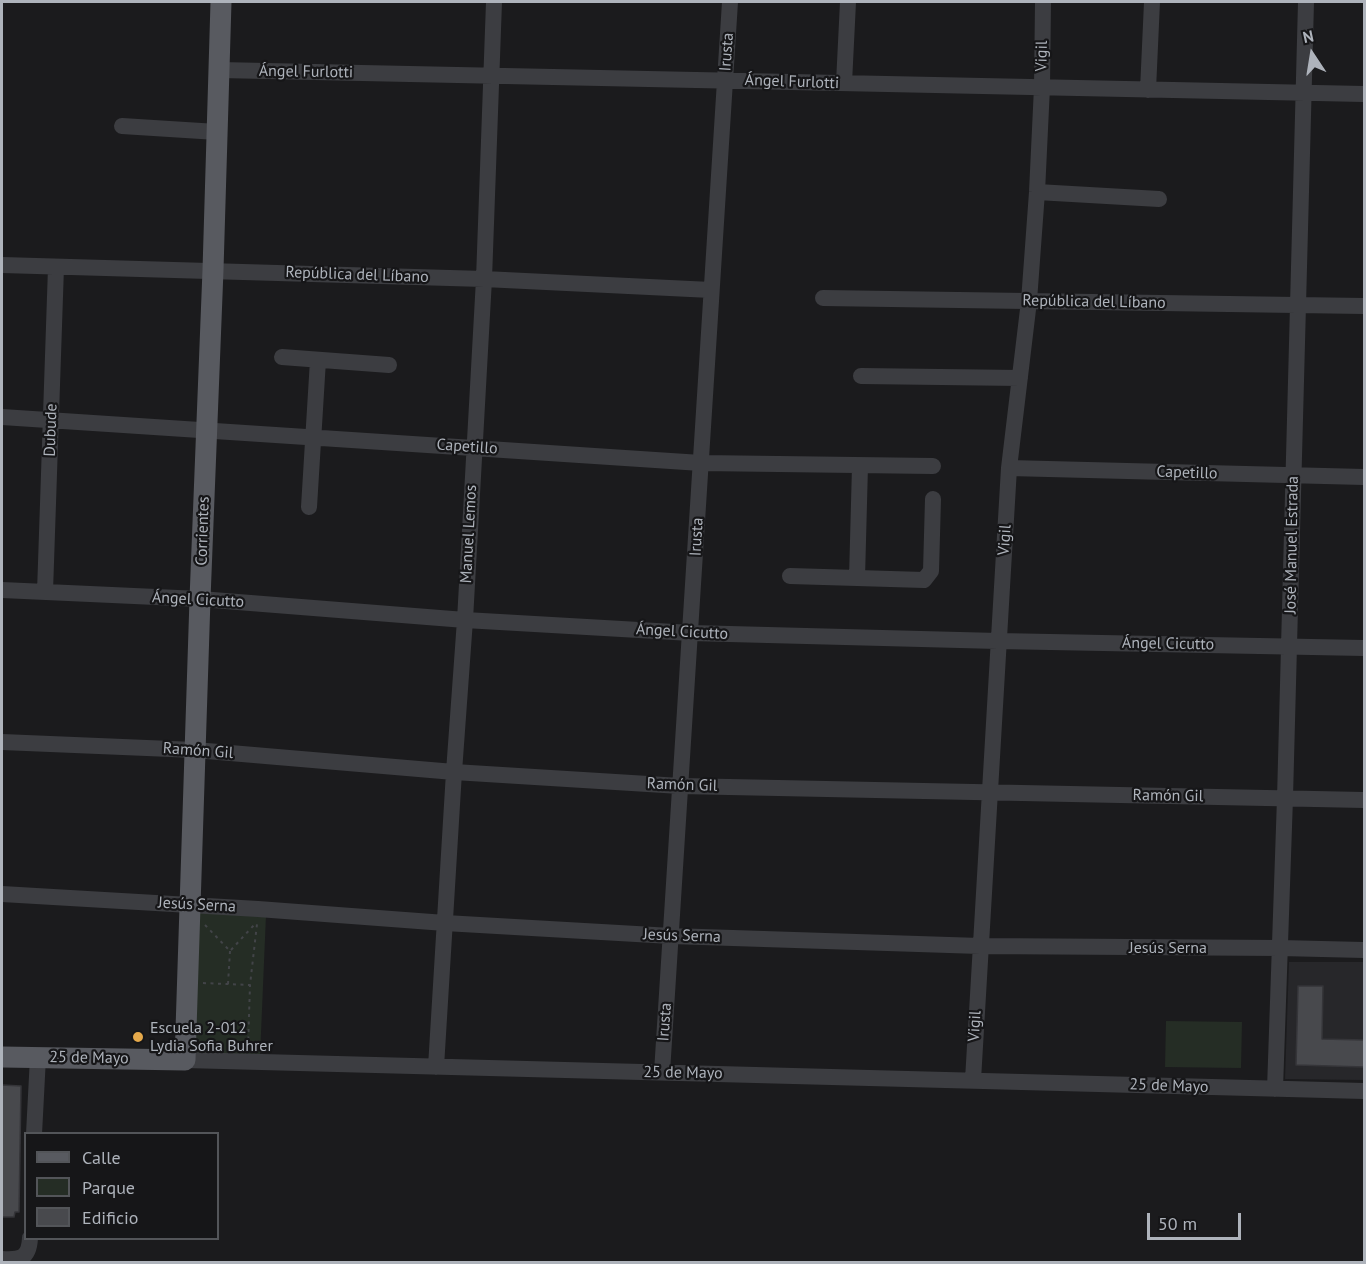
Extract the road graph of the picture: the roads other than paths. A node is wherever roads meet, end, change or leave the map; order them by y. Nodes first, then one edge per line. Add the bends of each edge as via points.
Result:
1 (221, 2) edge
2 (494, 2) edge
3 (730, 2) edge
4 (848, 2) edge
5 (1043, 2) edge
6 (1152, 2) edge
7 (1306, 2) edge
8 (219, 70) junction
9 (492, 75) junction
10 (725, 80) junction
11 (844, 83) junction
12 (1042, 87) junction
13 (1148, 90) junction
14 (1304, 92) junction
15 (1365, 94) edge
16 (122, 126) dead end
17 (217, 132) junction
18 (1037, 192) junction
19 (1159, 199) dead end
20 (2, 265) edge
21 (56, 267) junction
22 (213, 270) junction
23 (484, 279) junction
24 (711, 290) junction
25 (823, 298) dead end
26 (1029, 301) junction
27 (1298, 305) junction
28 (1365, 306) edge
29 (282, 357) dead end
30 (318, 360) junction
31 (389, 365) dead end
32 (861, 376) dead end
33 (1020, 378) junction
34 (2, 417) edge
35 (51, 421) junction
36 (208, 430) junction
37 (314, 437) junction
38 (474, 448) junction
39 (701, 463) junction
40 (860, 466) junction
41 (933, 466) dead end
42 (1009, 468) junction
43 (1293, 475) junction
44 (1365, 477) edge
45 (933, 499) dead end
46 (309, 507) dead end
47 (790, 576) dead end
48 (857, 578) junction
49 (2, 590) edge
50 (45, 592) junction
51 (200, 599) junction
52 (465, 620) junction
53 (691, 633) junction
54 (998, 641) junction
55 (1289, 646) junction
56 (1365, 648) edge
57 (2, 742) edge
58 (195, 750) junction
59 (454, 772) junction
60 (680, 786) junction
61 (989, 792) junction
62 (1285, 798) junction
63 (1365, 800) edge
64 (2, 894) edge
65 (190, 911) junction
66 (445, 923) junction
67 (671, 936) junction
68 (980, 946) junction
69 (1280, 948) junction
70 (1365, 950) edge
71 (2, 1057) edge
72 (38, 1057) junction
73 (185, 1060) junction
74 (436, 1067) junction
75 (662, 1072) junction
76 (973, 1080) junction
77 (1275, 1089) junction
78 (1365, 1091) edge
79 (34, 1132) edge
80 (30, 1240) edge
81 (2, 1259) edge

1 - 8 main road, Corrientes
2 - 9 street, Manuel Lemos
3 - 10 street, Irusta
4 - 11 street
5 - 12 street, Vigil
6 - 13 street
7 - 14 street, José Manuel Estrada
8 - 9 street, Ángel Furlotti
8 - 17 main road, Corrientes
9 - 10 street, Ángel Furlotti
9 - 23 street, Manuel Lemos
10 - 11 street, Ángel Furlotti
10 - 24 street, Irusta
11 - 12 street, Ángel Furlotti
12 - 13 street, Ángel Furlotti
12 - 18 street, Vigil
13 - 14 street, Ángel Furlotti
14 - 15 street, Ángel Furlotti
14 - 27 street, José Manuel Estrada
16 - 17 street
17 - 22 main road, Corrientes
18 - 19 street
18 - 26 street, Vigil
20 - 21 street, República del Líbano
21 - 22 street, República del Líbano
21 - 35 street, Dubude
22 - 23 street, República del Líbano
22 - 36 main road, Corrientes
23 - 24 street, República del Líbano
23 - 38 street, Manuel Lemos
24 - 39 street, Irusta
25 - 26 street, República del Líbano
26 - 27 street, República del Líbano
26 - 33 street, Vigil
27 - 28 street, República del Líbano
27 - 43 street, José Manuel Estrada
29 - 30 street
30 - 31 street
30 - 37 street
32 - 33 street
33 - 42 street, Vigil
34 - 35 street, Capetillo
35 - 36 street, Capetillo
35 - 50 street, Dubude
36 - 37 street, Capetillo
36 - 51 main road, Corrientes
37 - 38 street, Capetillo
37 - 46 street
38 - 39 street, Capetillo
38 - 52 street, Manuel Lemos
39 - 40 street, Capetillo
39 - 53 street, Irusta
40 - 41 street, Capetillo
40 - 48 street
42 - 43 street, Capetillo
42 - 54 street, Vigil
43 - 44 street, Capetillo
43 - 55 street, José Manuel Estrada
45 - 48 street via 931,571 924,580
47 - 48 street
49 - 50 street, Ángel Cicutto
50 - 51 street, Ángel Cicutto
51 - 52 street, Ángel Cicutto
51 - 58 main road, Corrientes
52 - 53 street, Ángel Cicutto
52 - 59 street, Manuel Lemos
53 - 54 street, Ángel Cicutto
53 - 60 street, Irusta
54 - 55 street, Ángel Cicutto
54 - 61 street, Vigil
55 - 56 street, Ángel Cicutto
55 - 62 street, José Manuel Estrada
57 - 58 street, Ramón Gil
58 - 59 street, Ramón Gil
58 - 65 main road, Corrientes
59 - 60 street, Ramón Gil
59 - 66 street, Manuel Lemos
60 - 61 street, Ramón Gil
60 - 67 street, Irusta
61 - 62 street, Ramón Gil
61 - 68 street, Vigil
62 - 63 street, Ramón Gil
62 - 69 street, José Manuel Estrada
64 - 65 street, Jesús Serna
65 - 66 street, Jesús Serna
65 - 73 main road, Corrientes
66 - 67 street, Jesús Serna
66 - 74 street, Manuel Lemos
67 - 68 street, Jesús Serna
67 - 75 street, Irusta
68 - 69 street, Jesús Serna
68 - 76 street, Vigil
69 - 70 street, Jesús Serna
69 - 77 street, José Manuel Estrada
71 - 72 main road, 25 de Mayo
72 - 73 main road, 25 de Mayo
72 - 79 street
73 - 74 street, 25 de Mayo
74 - 75 street, 25 de Mayo
75 - 76 street, 25 de Mayo
76 - 77 street, 25 de Mayo
77 - 78 street, 25 de Mayo
80 - 81 street via 24,1257

